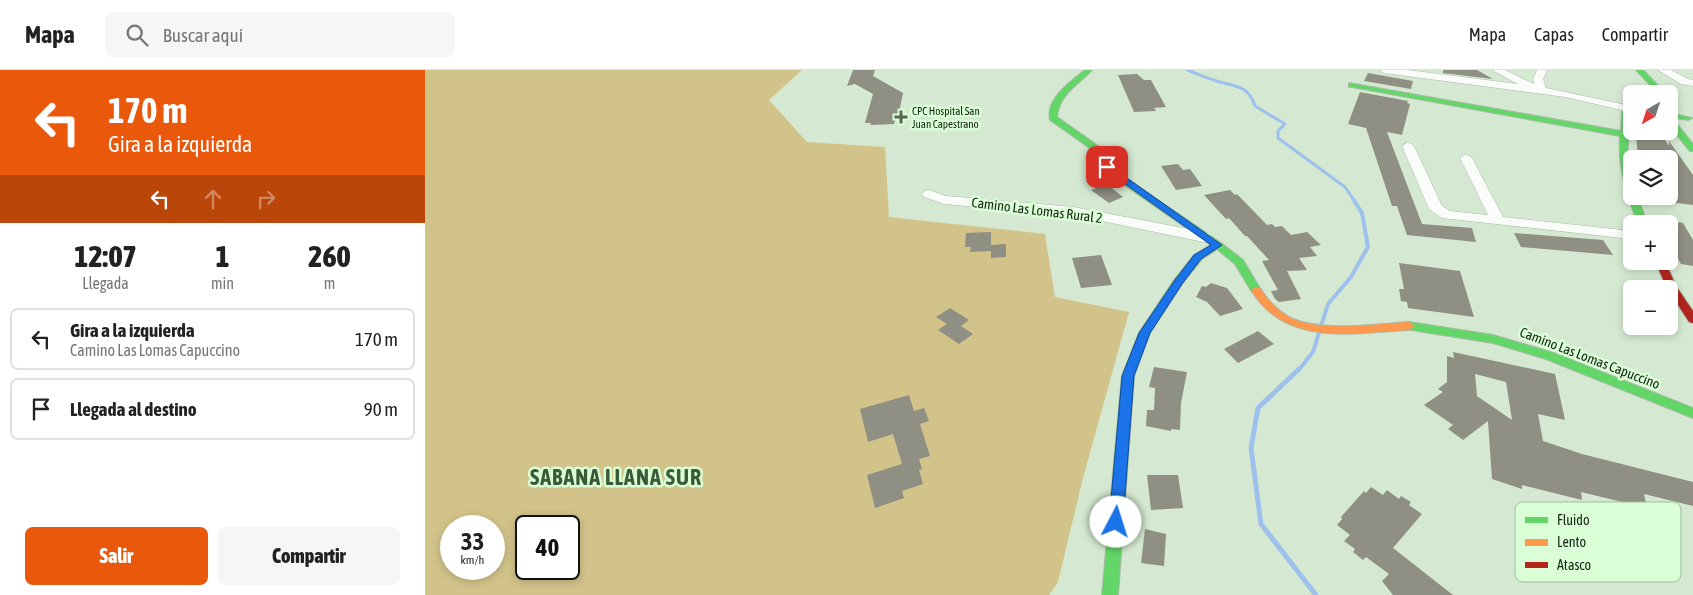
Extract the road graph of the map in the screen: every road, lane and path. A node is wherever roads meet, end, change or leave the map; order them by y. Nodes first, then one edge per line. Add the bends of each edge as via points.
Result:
1 (1089, 70) edge
2 (1384, 70) edge
3 (1497, 70) edge
4 (1542, 70) edge
5 (1639, 70) edge
6 (1663, 70) edge
7 (1693, 83) edge
8 (1352, 84) dead end
9 (1654, 85) edge
10 (1541, 92) junction
11 (1623, 108) edge
12 (1678, 113) edge
13 (1691, 120) edge
14 (1678, 131) edge
15 (1623, 134) edge
16 (1409, 146) dead end
17 (1693, 149) edge
18 (1466, 158) dead end
19 (929, 194) dead end
20 (1498, 221) junction
21 (1623, 234) edge
22 (1204, 237) junction
23 (1217, 245) junction
24 (1664, 270) edge
25 (1693, 319) edge
26 (1693, 414) edge
27 (1110, 595) edge

1 - 22 main road, Camino Las Lomas Capuccino via 1053,106 1053,118 1108,157 1107,167
2 - 10 street
3 - 10 street
4 - 10 street via 1538,79
5 - 9 main road
6 - 7 street
8 - 15 main road
10 - 11 street via 1565,94
12 - 13 main road
14 - 17 main road
16 - 20 street via 1436,208 1457,217
18 - 20 street
19 - 22 street, Camino Las Lomas Rural 2 via 944,200 1073,211
20 - 21 street
22 - 23 main road, Camino Las Lomas Capuccino
23 - 26 main road, Camino Las Lomas Capuccino via 1239,262 1265,306 1290,322 1316,328 1416,326 1493,339 1550,356
23 - 27 main road via 1198,257 1178,282 1145,333 1128,376
24 - 25 main road

